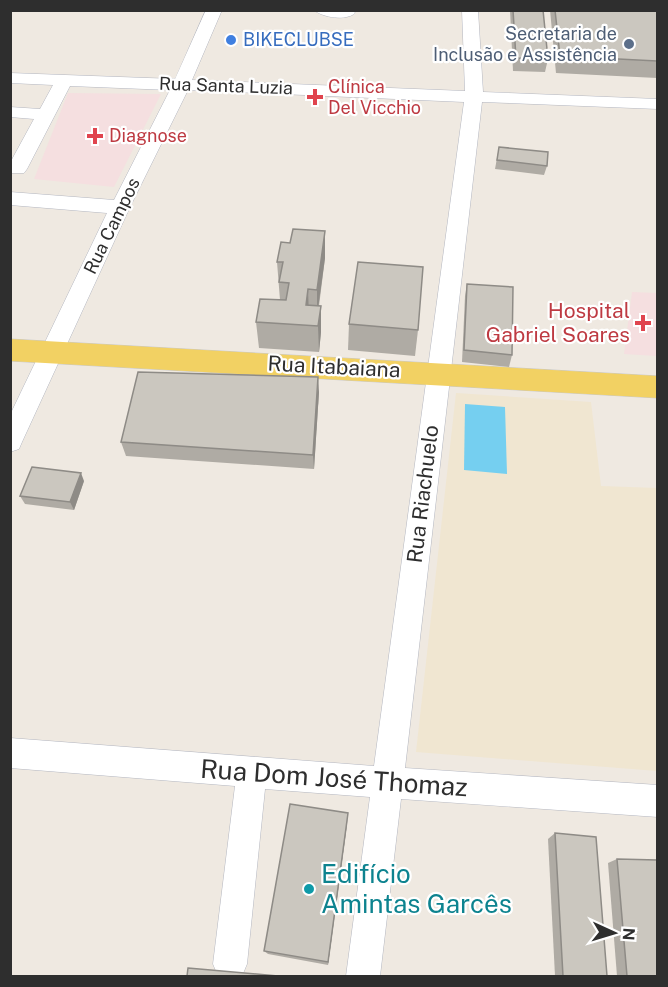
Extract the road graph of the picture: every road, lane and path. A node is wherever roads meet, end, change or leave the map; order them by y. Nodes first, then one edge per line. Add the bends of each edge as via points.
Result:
1 (214, 10) edge
2 (322, 10) edge
3 (470, 10) edge
4 (346, 13) dead end
5 (10, 78) edge
6 (64, 80) junction
7 (182, 84) junction
8 (474, 96) junction
9 (657, 104) edge
10 (15, 109) edge
11 (44, 115) junction
12 (17, 169) dead end
13 (10, 198) edge
14 (120, 207) junction
15 (10, 350) edge
16 (52, 352) junction
17 (437, 373) junction
18 (657, 387) edge
19 (10, 442) edge
20 (10, 753) edge
21 (253, 773) junction
22 (387, 783) junction
23 (657, 801) edge
24 (230, 964) dead end
25 (363, 976) edge

1 - 7 street, Rua Campos
2 - 4 street
3 - 8 street, Rua Riachuelo
5 - 6 street, Rua Santa Luzia
6 - 7 street, Rua Santa Luzia
6 - 11 street
7 - 8 street, Rua Santa Luzia
7 - 14 street, Rua Campos
8 - 9 street, Rua Santa Luzia
8 - 17 street, Rua Riachuelo
10 - 11 street
11 - 12 street
13 - 14 street
14 - 16 street, Rua Campos
15 - 16 main road, Rua Itabaiana
16 - 17 main road, Rua Itabaiana
16 - 19 street, Rua Campos
17 - 18 main road, Rua Itabaiana
17 - 22 street, Rua Riachuelo
20 - 21 street, Rua Dom José Thomaz
21 - 22 street, Rua Dom José Thomaz
21 - 24 street
22 - 23 street, Rua Dom José Thomaz
22 - 25 street, Rua Riachuelo

